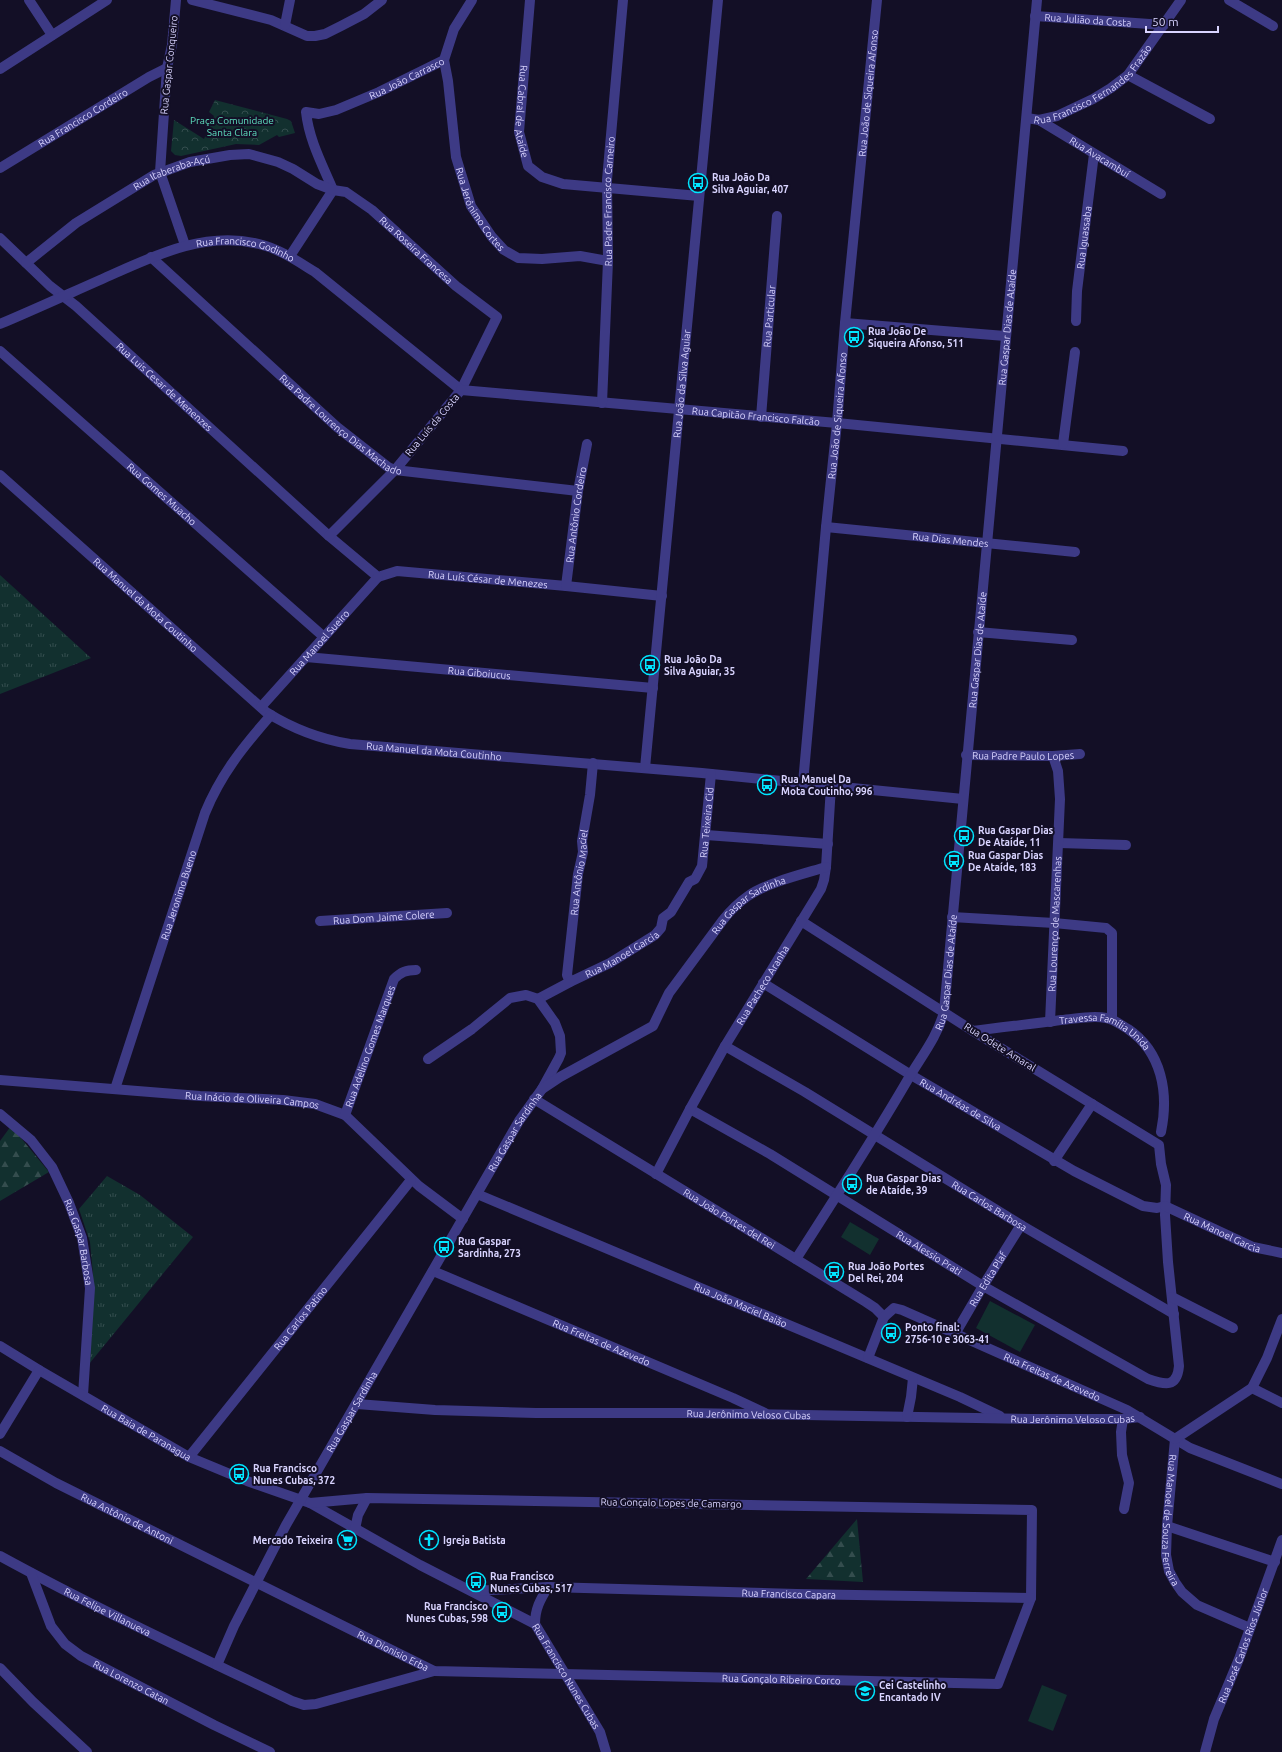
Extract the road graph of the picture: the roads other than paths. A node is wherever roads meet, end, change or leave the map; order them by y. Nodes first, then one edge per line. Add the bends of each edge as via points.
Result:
1 (29, 0) edge
2 (107, 0) edge
3 (176, 0) edge
4 (192, 0) edge
5 (290, 0) edge
6 (382, 0) edge
7 (472, 0) edge
8 (530, 0) edge
9 (623, 0) edge
10 (718, 0) edge
11 (878, 0) edge
12 (1037, 0) edge
13 (1181, 0) edge
14 (1229, 0) edge
15 (1035, 16) junction
16 (285, 25) junction
17 (1164, 25) junction
18 (1273, 26) dead end
19 (52, 35) junction
20 (444, 60) junction
21 (167, 68) junction
22 (0, 69) edge
23 (1128, 75) junction
24 (1027, 118) junction
25 (1210, 119) dead end
26 (1039, 120) junction
27 (1094, 154) junction
28 (0, 168) edge
29 (160, 172) junction
30 (607, 188) junction
31 (333, 190) junction
32 (1161, 194) dead end
33 (699, 196) junction
34 (777, 216) dead end
35 (0, 238) edge
36 (185, 245) junction
37 (290, 256) junction
38 (151, 257) junction
39 (608, 261) junction
40 (26, 263) junction
41 (62, 296) junction
42 (497, 317) joint
43 (1076, 321) dead end
44 (845, 323) junction
45 (0, 324) edge
46 (1005, 336) junction
47 (0, 351) edge
48 (1075, 352) dead end
49 (461, 390) junction
50 (602, 403) junction
51 (679, 409) junction
52 (761, 417) junction
53 (838, 423) junction
54 (996, 438) junction
55 (588, 444) dead end
56 (1063, 444) junction
57 (1123, 451) dead end
58 (395, 470) junction
59 (0, 475) edge
60 (578, 491) junction
61 (826, 527) junction
62 (329, 536) junction
63 (987, 542) junction
64 (1075, 552) dead end
65 (378, 577) junction
66 (566, 586) junction
67 (662, 596) junction
68 (978, 632) junction
69 (324, 637) junction
70 (1072, 640) dead end
71 (306, 657) junction
72 (652, 688) junction
73 (261, 707) junction
74 (271, 715) junction
75 (1080, 754) dead end
76 (966, 756) junction
77 (1053, 756) junction
78 (593, 763) junction
79 (645, 768) junction
80 (711, 774) junction
81 (803, 783) junction
82 (831, 786) junction
83 (963, 799) junction
84 (706, 835) junction
85 (1059, 843) junction
86 (828, 844) junction
87 (1126, 845) dead end
88 (826, 867) junction
89 (700, 871) joint
90 (448, 913) dead end
91 (952, 917) junction
92 (320, 921) dead end
93 (801, 921) junction
94 (1054, 923) junction
95 (416, 970) dead end
96 (570, 982) junction
97 (763, 983) junction
98 (538, 999) junction
99 (944, 1012) junction
100 (1112, 1019) junction
101 (1050, 1022) junction
102 (973, 1031) junction
103 (725, 1046) junction
104 (428, 1059) dead end
105 (910, 1075) junction
106 (0, 1080) edge
107 (115, 1089) junction
108 (542, 1089) junction
109 (534, 1099) junction
110 (1092, 1104) junction
111 (690, 1109) junction
112 (0, 1114) edge
113 (345, 1115) junction
114 (1162, 1132) dead end
115 (875, 1135) junction
116 (1054, 1160) junction
117 (656, 1174) junction
118 (411, 1180) junction
119 (477, 1194) junction
120 (836, 1196) junction
121 (1165, 1206) junction
122 (463, 1218) junction
123 (1021, 1225) junction
124 (1282, 1253) edge
125 (796, 1258) junction
126 (433, 1271) junction
127 (983, 1286) junction
128 (1172, 1297) junction
129 (1174, 1314) junction
130 (884, 1317) junction
131 (1282, 1319) edge
132 (1233, 1328) dead end
133 (955, 1334) junction
134 (0, 1346) edge
135 (868, 1358) junction
136 (39, 1370) junction
137 (913, 1378) junction
138 (1252, 1388) junction
139 (83, 1395) junction
140 (1282, 1403) edge
141 (357, 1404) junction
142 (769, 1415) junction
143 (907, 1417) junction
144 (1140, 1417) junction
145 (1003, 1418) junction
146 (1123, 1419) junction
147 (0, 1434) edge
148 (1175, 1439) junction
149 (0, 1450) edge
150 (189, 1457) junction
151 (1282, 1484) edge
152 (367, 1498) junction
153 (306, 1501) junction
154 (1124, 1509) dead end
155 (1167, 1526) junction
156 (355, 1529) junction
157 (1282, 1540) edge
158 (0, 1556) edge
159 (1276, 1562) junction
160 (31, 1573) junction
161 (257, 1583) junction
162 (548, 1587) junction
163 (473, 1591) junction
164 (1030, 1598) junction
165 (535, 1624) junction
166 (1250, 1628) junction
167 (217, 1665) junction
168 (0, 1668) edge
169 (434, 1671) junction
170 (565, 1674) junction
171 (87, 1752) edge
172 (270, 1752) edge
173 (606, 1752) edge
174 (1205, 1752) edge

1 - 19 street
2 - 19 street
3 - 21 street, Rua Gaspar Conqueiro
4 - 16 street
5 - 16 street
6 - 16 street via 364,14 325,34 307,36
7 - 20 street, Rua João Carrasco via 454,29
8 - 30 street, Rua Cabral de Ataíde via 519,132 528,166 552,182
9 - 30 street, Rua Padre Francisco Carneiro
10 - 33 street, Rua João da Silva Aguiar
11 - 44 street, Rua João de Siqueira Afonso
12 - 15 street, Rua Gaspar Dias de Ataíde
13 - 17 street, Rua Francisco Fernandes Frazão
14 - 18 street
15 - 17 street, Rua Julião da Costa
15 - 24 street, Rua Gaspar Dias de Ataíde
17 - 23 street, Rua Francisco Fernandes Frazão
19 - 22 street
20 - 31 street, Rua João Carrasco via 336,110 318,114 306,112 309,133
20 - 39 street, Rua Jerônimo Cortes via 456,157 471,206 492,237 504,250 518,258 580,256
21 - 28 street, Rua Francisco Cordeiro
21 - 29 street, Rua Gaspar Conqueiro
23 - 25 street
23 - 26 street, Rua Francisco Fernandes Frazão via 1093,99 1057,116
24 - 26 street, Rua Francisco Fernandes Frazão
24 - 46 street, Rua Gaspar Dias de Ataíde
26 - 27 street, Rua Avacambuí
27 - 32 street, Rua Avacambuí
27 - 43 street, Rua Iguassaba via 1077,291
29 - 31 street, Rua Itaberaba-Açú via 190,162 249,154 278,162 316,184
29 - 36 street, Rua Gaspar Conqueiro
29 - 40 street, Rua Itaberaba-Açú via 76,223
30 - 33 street, Rua Cabral de Ataíde
30 - 39 street, Rua Padre Francisco Carneiro
31 - 37 street
31 - 42 street, Rua Roseira Francesa via 346,192 372,210 456,286
33 - 51 street, Rua João da Silva Aguiar
34 - 52 street, Rua Particular
35 - 40 street, Rua Luis Cesar de Menenzes
36 - 37 street, Rua Francisco Godinho via 231,240 258,244
36 - 38 street, Rua Francisco Godinho
37 - 49 street, Rua Francisco Godinho via 315,272
38 - 41 street, Rua Francisco Godinho
38 - 58 street, Rua Padre Lourenço Dias Machado via 337,427
39 - 50 street, Rua Padre Francisco Carneiro
40 - 41 street, Rua Luis Cesar de Menenzes
41 - 45 street, Rua Francisco Godinho
41 - 62 street, Rua Luis Cesar de Menenzes
42 - 49 street, Rua Luís da Costa
44 - 46 street
44 - 53 street, Rua João de Siqueira Afonso
46 - 54 street, Rua Gaspar Dias de Ataíde
47 - 69 street, Rua Gomes Muacho
48 - 56 street
49 - 50 street, Rua Capitão Francisco Falcão
49 - 58 street, Rua Luís da Costa
50 - 51 street, Rua Capitão Francisco Falcão
51 - 52 street, Rua Capitão Francisco Falcão
51 - 67 street, Rua João da Silva Aguiar
52 - 53 street, Rua Capitão Francisco Falcão
53 - 54 street, Rua Capitão Francisco Falcão
53 - 61 street, Rua João de Siqueira Afonso
54 - 56 street, Rua Capitão Francisco Falcão
54 - 63 street, Rua Gaspar Dias de Ataíde
55 - 60 street, Rua Antônio Cordeiro
56 - 57 street, Rua Capitão Francisco Falcão
58 - 60 street, Rua Padre Lourenço Dias Machado
58 - 62 street, Rua Luís da Costa
59 - 73 street, Rua Manuel da Mota Coutinho
60 - 66 street, Rua Antônio Cordeiro
61 - 63 street, Rua Dias Mendes
61 - 81 street, Rua João de Siqueira Afonso
62 - 65 street
63 - 64 street, Rua Dias Mendes
63 - 68 street, Rua Gaspar Dias de Ataíde
65 - 66 street, Rua Luís César de Menezes via 397,571
65 - 69 street, Rua Manoel Sueiro
66 - 67 street, Rua Luís César de Menezes
67 - 72 street, Rua João da Silva Aguiar
68 - 70 street
68 - 76 street, Rua Gaspar Dias de Ataíde
69 - 71 street, Rua Manoel Sueiro
71 - 72 street, Rua Giboiucus
71 - 73 street, Rua Manoel Sueiro
72 - 79 street, Rua João da Silva Aguiar
73 - 74 street, Rua Manuel da Mota Coutinho
74 - 78 street, Rua Manuel da Mota Coutinho via 319,738 350,744
74 - 107 street, Rua Jeronimo Bueno via 239,751 210,800
75 - 77 street, Rua Padre Paulo Lopes
76 - 77 street, Rua Padre Paulo Lopes
76 - 83 street, Rua Gaspar Dias de Ataíde
77 - 85 street, Rua Lourenço de Mascarenhas via 1058,771 1060,799
78 - 79 street, Rua Manuel da Mota Coutinho
78 - 96 street, Rua Antônio Maciel via 567,975
79 - 80 street, Rua Manuel da Mota Coutinho
80 - 81 street, Rua Manuel da Mota Coutinho
80 - 84 street, Rua Teixeira Cid
81 - 82 street, Rua Manuel da Mota Coutinho
82 - 83 street, Rua Manuel da Mota Coutinho
82 - 86 street, Rua Pacheco Aranha
83 - 91 street, Rua Gaspar Dias de Ataíde
84 - 86 street
84 - 89 street, Rua Teixeira Cid
85 - 87 street
85 - 94 street, Rua Lourenço de Mascarenhas
86 - 88 street, Rua Pacheco Aranha
88 - 93 street, Rua Pacheco Aranha via 821,889
88 - 108 street, Rua Gaspar Sardinha via 749,895 723,920 669,993 653,1026
89 - 96 street, Rua Manoel Garcia via 695,879 689,882 671,912 663,918 655,936 610,963
90 - 92 street, Rua Dom Jaime Colere
91 - 94 street
91 - 99 street, Rua Gaspar Dias de Ataíde
93 - 97 street, Rua Pacheco Aranha
93 - 99 street, Rua Odete Amaral
94 - 100 street via 1106,928 1112,933
94 - 101 street, Rua Lourenço de Mascarenhas
95 - 113 street, Rua Adelino Gomes Marques via 406,970 394,980
96 - 98 street, Rua Manoel Garcia
97 - 103 street, Rua Pacheco Aranha
97 - 105 street, Rua Andréas de Silva
98 - 104 street via 526,995 510,998 478,1025
98 - 108 street via 555,1023 561,1053
99 - 102 street, Rua Odete Amaral
99 - 105 street, Rua Gaspar Dias de Ataíde via 936,1035
100 - 101 street, Travessa Família Unida via 1101,1017
100 - 114 street, Travessa Família Unida via 1143,1041 1155,1061 1162,1078 1164,1095
101 - 102 street, Travessa Família Unida
102 - 110 street, Rua Odete Amaral
103 - 111 street, Rua Pacheco Aranha
103 - 115 street, Rua Carlos Barbosa
105 - 115 street, Rua Gaspar Dias de Ataíde
105 - 116 street, Rua Andréas de Silva
106 - 107 street, Rua Inácio de Oliveira Campos
107 - 113 street, Rua Inácio de Oliveira Campos via 283,1100 315,1104
108 - 109 street, Rua Gaspar Sardinha
109 - 117 street, Rua João Portes del Rei
109 - 119 street, Rua Gaspar Sardinha
110 - 116 street
110 - 121 street, Rua Odete Amaral via 1159,1146 1166,1185
111 - 117 street, Rua Pacheco Aranha
111 - 120 street, Rua Alessio Prati via 770,1154
112 - 139 street, Rua Gaspar Barbosa via 31,1140 52,1167 82,1238 90,1288
113 - 118 street, Rua Inácio de Oliveira Campos
115 - 120 street, Rua Gaspar Dias de Ataíde
115 - 123 street, Rua Carlos Barbosa
116 - 121 street, Rua Andréas de Silva via 1143,1206
117 - 125 street, Rua João Portes del Rei
118 - 122 street, Rua Inácio de Oliveira Campos
118 - 150 street, Rua Carlos Patino
119 - 122 street, Rua Gaspar Sardinha
119 - 135 street, Rua João Maciel Baião
120 - 125 street, Rua Gaspar Dias de Ataíde
120 - 127 street, Rua Alessio Prati
121 - 124 street, Rua Manoel Garcia via 1253,1247
121 - 128 street
122 - 126 street, Rua Gaspar Sardinha
123 - 127 street, Rua Edita Plaf
123 - 129 street, Rua Carlos Barbosa
125 - 130 street, Rua João Portes del Rei via 875,1308
126 - 141 street, Rua Gaspar Sardinha
126 - 142 street, Rua Freitas de Azevedo
127 - 129 street, Rua Alessio Prati via 1148,1379 1162,1384 1172,1382 1178,1375
127 - 133 street, Rua Edita Plaf
128 - 129 street
128 - 132 street
130 - 133 street, Rua Freitas de Azevedo via 890,1310 898,1308
130 - 135 street
131 - 138 street, Rua Manoel de Souza Ferreira
133 - 144 street, Rua Freitas de Azevedo
134 - 136 street, Rua Baia de Paranagua
135 - 137 street, Rua João Maciel Baião
136 - 139 street, Rua Baia de Paranagua
136 - 147 street
137 - 143 street
137 - 145 street, Rua João Maciel Baião
138 - 140 street
138 - 148 street, Rua Manoel de Souza Ferreira
139 - 150 street, Rua Baia de Paranagua
141 - 142 street, Rua Jerônimo Veloso Cubas via 435,1410
141 - 153 street, Rua Gaspar Sardinha
142 - 143 street, Rua Jerônimo Veloso Cubas
143 - 145 street, Rua Jerônimo Veloso Cubas
144 - 146 street, Rua Jerônimo Veloso Cubas
144 - 148 street, Rua Freitas de Azevedo
145 - 146 street, Rua Jerônimo Veloso Cubas
146 - 154 street via 1122,1456 1129,1483
148 - 151 street, Rua Freitas de Azevedo via 1204,1455
148 - 155 street, Rua Manoel de Souza Ferreira
149 - 161 street, Rua Antônio de Antoni via 56,1483
150 - 153 street, Rua Baia de Paranagua
152 - 153 street, Rua Gonçalo Lopes de Camargo
152 - 156 street via 358,1515
152 - 164 street, Rua Gonçalo Lopes de Camargo via 1032,1510
153 - 156 street, Rua Francisco Nunes Cubas
153 - 161 street, Rua Gaspar Sardinha
155 - 159 street
155 - 166 street, Rua Manoel de Souza Ferreira via 1166,1555 1170,1571 1182,1592 1197,1605
156 - 163 street, Rua Francisco Nunes Cubas
157 - 159 street, Rua José Carlos Rios Júnior
158 - 160 street, Rua Felipe Villanueva
159 - 166 street, Rua José Carlos Rios Júnior
160 - 167 street, Rua Felipe Villanueva
160 - 172 street, Rua Lorenzo Catan via 51,1626 65,1644 81,1656
161 - 167 street
161 - 169 street, Rua Dionisio Erba
162 - 163 street, Rua Francisco Capara
162 - 164 street, Rua Francisco Capara
162 - 165 street via 538,1602
163 - 165 street, Rua Francisco Nunes Cubas
164 - 170 street, Rua Gonçalo Ribeiro Corco via 998,1684
165 - 170 street, Rua Francisco Nunes Cubas
166 - 174 street, Rua José Carlos Rios Júnior via 1214,1719
167 - 169 street, Rua Felipe Villanueva via 304,1705 316,1704
168 - 171 street
169 - 170 street, Rua Dionisio Erba
170 - 173 street, Rua Francisco Nunes Cubas via 600,1732

